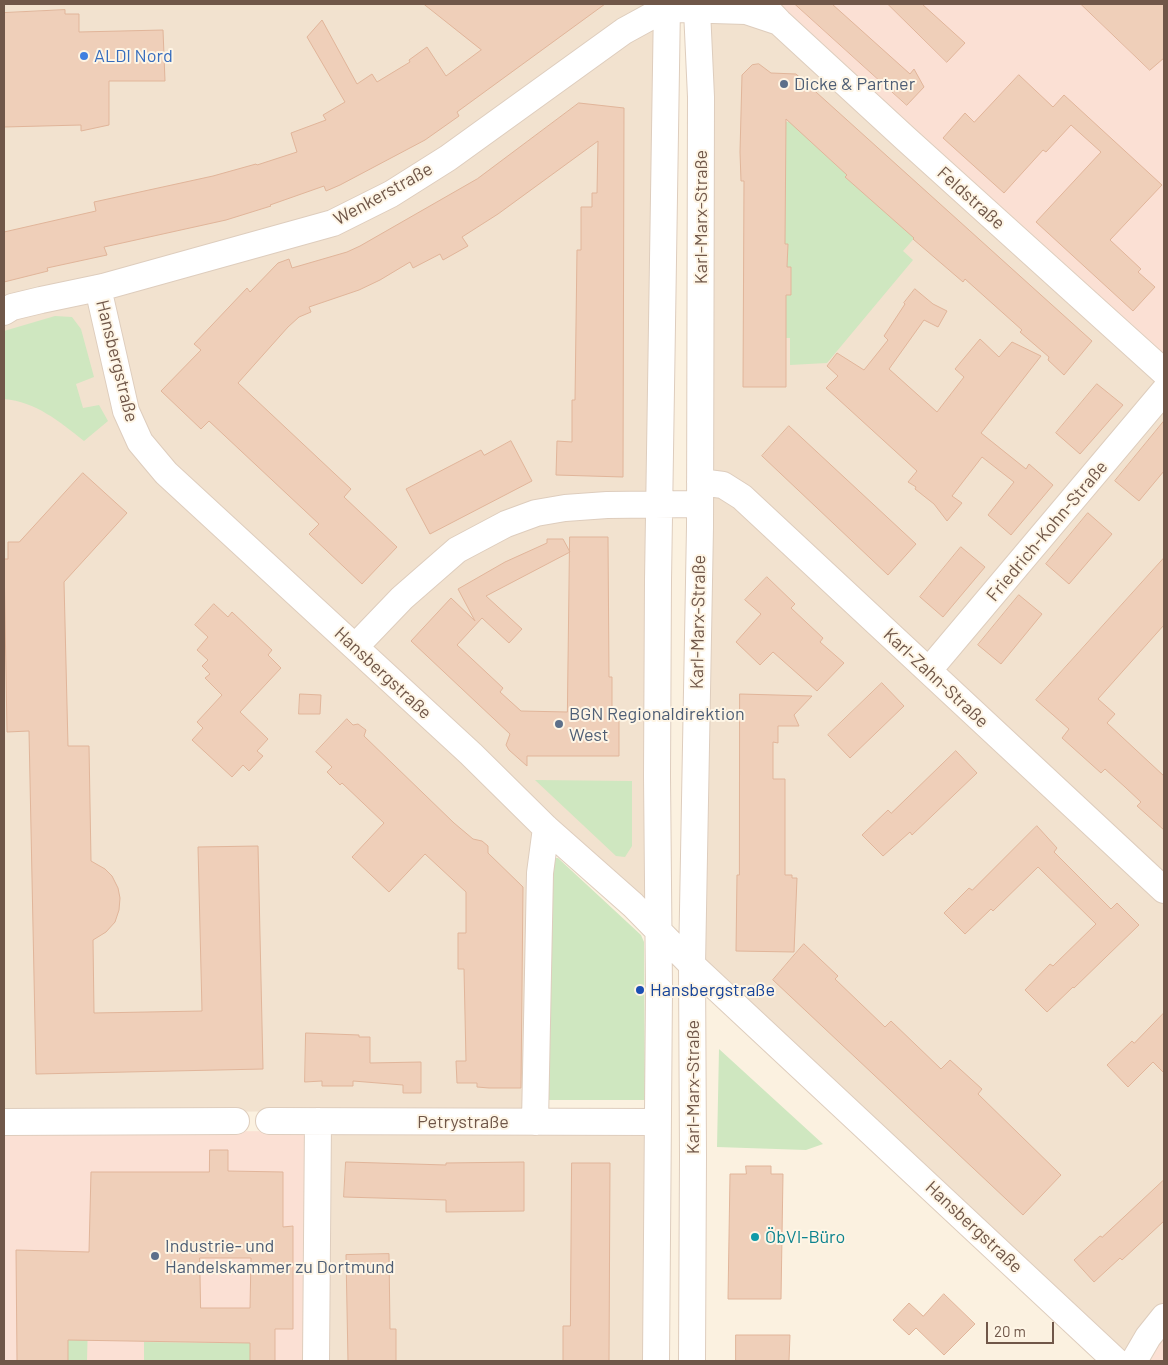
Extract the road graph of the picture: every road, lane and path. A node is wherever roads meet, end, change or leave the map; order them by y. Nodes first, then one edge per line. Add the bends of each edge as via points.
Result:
1 (666, 6) edge
2 (696, 7) edge
3 (771, 13) edge
4 (98, 288) junction
5 (4, 312) edge
6 (1164, 372) edge
7 (1164, 391) edge
8 (700, 493) junction
9 (659, 505) junction
10 (355, 647) junction
11 (929, 670) junction
12 (546, 828) junction
13 (1164, 890) edge
14 (658, 931) junction
15 (692, 965) junction
16 (269, 1121) dead end
17 (318, 1121) junction
18 (4, 1122) edge
19 (236, 1122) dead end
20 (535, 1122) junction
21 (657, 1122) junction
22 (1164, 1317) edge
23 (316, 1361) edge
24 (656, 1361) edge
25 (692, 1361) edge
26 (1116, 1361) edge
27 (1134, 1361) edge

1 - 2 street, Feldstraße
1 - 4 street, Wenkerstraße via 624,31 448,158 391,194 333,223
1 - 9 street, Karl-Marx-Straße
2 - 3 street, Feldstraße
2 - 8 street, Karl-Marx-Straße via 701,97
3 - 6 street, Feldstraße
4 - 5 street, Wenkerstraße via 12,307
4 - 10 street, Hansbergstraße via 126,411 140,442 166,473
7 - 11 street, Friedrich-Kohn-Straße
8 - 9 street, Karl-Zahn-Straße
8 - 11 street, Karl-Zahn-Straße via 723,485 742,497
8 - 15 street, Karl-Marx-Straße
9 - 10 street, Karl-Zahn-Straße via 566,508 536,513 506,524 457,550 402,598
9 - 14 street, Karl-Marx-Straße
10 - 12 street, Hansbergstraße
11 - 13 street, Karl-Zahn-Straße
12 - 14 street, Hansbergstraße
12 - 20 street via 540,873
14 - 15 street, Hansbergstraße
14 - 21 street, Karl-Marx-Straße
15 - 25 street, Karl-Marx-Straße
15 - 26 street, Hansbergstraße
16 - 17 street, Petrystraße
17 - 20 street, Petrystraße
17 - 23 street
18 - 19 street
20 - 21 street, Petrystraße
21 - 24 street, Karl-Marx-Straße
22 - 27 street

